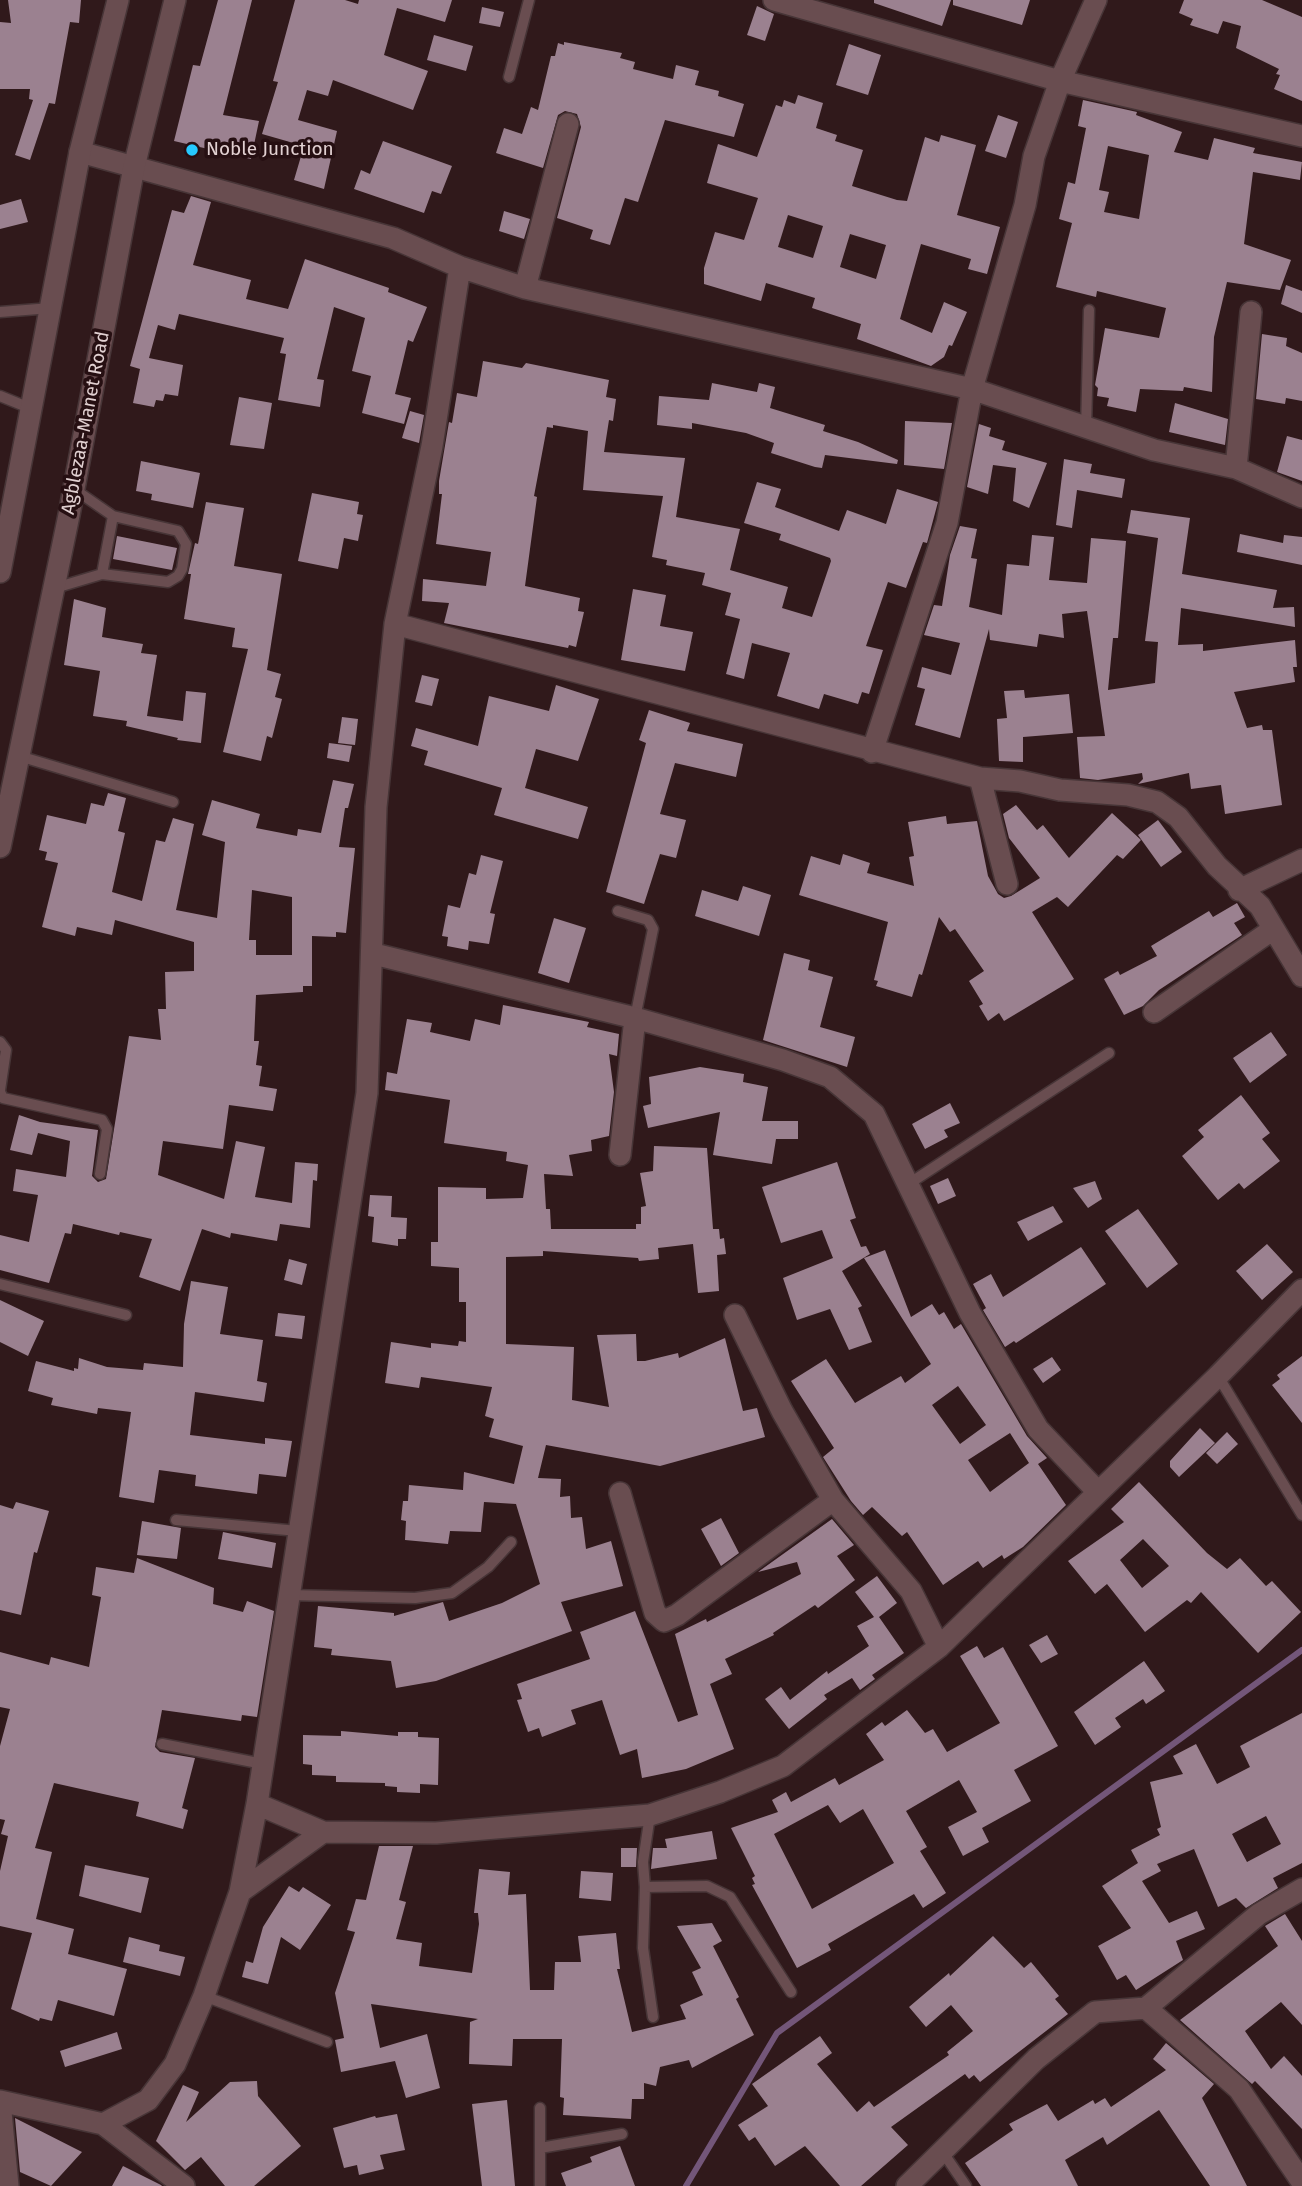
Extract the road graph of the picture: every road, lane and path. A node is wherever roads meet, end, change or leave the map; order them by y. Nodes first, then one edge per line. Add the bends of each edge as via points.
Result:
1 (118, 0) edge
2 (175, 0) edge
3 (529, 0) edge
4 (774, 0) edge
5 (1096, 0) edge
6 (509, 77) dead end
7 (1060, 81) junction
8 (568, 124) dead end
9 (1302, 136) edge
10 (80, 152) junction
11 (134, 167) junction
12 (460, 267) junction
13 (525, 288) junction
14 (51, 308) junction
15 (1089, 310) dead end
16 (0, 312) edge
17 (1251, 312) dead end
18 (972, 388) junction
19 (0, 396) edge
20 (32, 409) junction
21 (1086, 429) junction
22 (1236, 468) junction
23 (74, 489) junction
24 (1302, 497) edge
25 (113, 516) junction
26 (0, 572) edge
27 (102, 574) junction
28 (54, 589) junction
29 (395, 624) junction
30 (872, 751) junction
31 (19, 756) junction
32 (980, 778) junction
33 (173, 802) dead end
34 (0, 847) edge
35 (1302, 860) edge
36 (1007, 884) dead end
37 (1239, 890) junction
38 (618, 911) dead end
39 (1272, 930) junction
40 (374, 954) junction
41 (1302, 976) edge
42 (1154, 1012) dead end
43 (635, 1018) junction
44 (0, 1042) edge
45 (1109, 1054) dead end
46 (0, 1091) edge
47 (620, 1155) dead end
48 (100, 1174) dead end
49 (910, 1183) junction
50 (0, 1284) edge
51 (1302, 1290) edge
52 (126, 1315) dead end
53 (735, 1315) dead end
54 (1218, 1376) junction
55 (1098, 1492) junction
56 (620, 1493) dead end
57 (833, 1500) junction
58 (1302, 1515) edge
59 (176, 1520) dead end
60 (298, 1531) junction
61 (511, 1542) dead end
62 (289, 1595) junction
63 (939, 1647) junction
64 (162, 1744) dead end
65 (263, 1764) junction
66 (257, 1804) junction
67 (650, 1815) junction
68 (323, 1832) junction
69 (645, 1887) junction
70 (1302, 1889) edge
71 (240, 1892) junction
72 (791, 1992) dead end
73 (204, 1996) junction
74 (1146, 2008) junction
75 (653, 2017) dead end
76 (327, 2042) dead end
77 (540, 2108) dead end
78 (103, 2124) junction
79 (622, 2134) dead end
80 (540, 2148) junction
81 (942, 2151) junction
82 (1302, 2182) edge
83 (8, 2186) edge
84 (184, 2186) edge
85 (540, 2186) edge
86 (907, 2186) edge
87 (966, 2186) edge

1 - 10 street
2 - 11 street, Agblezaa-Manet Road
3 - 6 lane
4 - 7 street
5 - 7 street
7 - 9 street
7 - 18 street via 1034,156 1022,217
8 - 13 street
10 - 11 street
10 - 14 street
11 - 12 street via 393,238
11 - 23 street, Agblezaa-Manet Road
12 - 13 street
12 - 29 street via 432,446
13 - 18 street
14 - 16 lane
14 - 20 street
15 - 21 lane
17 - 22 street
18 - 21 street
18 - 30 street via 947,523
19 - 20 lane
20 - 26 street
21 - 22 street
22 - 24 street
23 - 25 lane
23 - 28 street, Agblezaa-Manet Road
25 - 27 lane
25 - 27 lane via 178,531 186,544 182,569 168,582
27 - 28 lane
28 - 31 street, Agblezaa-Manet Road
29 - 30 street
29 - 40 street via 376,807
30 - 32 street
31 - 33 lane
31 - 34 street, Agblezaa-Manet Road
32 - 36 street
32 - 37 street via 1128,794 1157,802 1178,817
35 - 37 street
37 - 39 street via 1260,906
38 - 43 lane via 648,920 653,929
39 - 41 street
39 - 42 street
40 - 43 street
40 - 60 street via 367,1093
43 - 47 street
43 - 49 street via 830,1077 874,1114
44 - 46 lane via 6,1050
45 - 49 lane
46 - 48 lane via 4,1098 102,1120 107,1129
49 - 55 street via 970,1313 1038,1429
50 - 52 lane
51 - 54 street
53 - 57 street via 782,1412
54 - 55 street
54 - 58 lane
55 - 63 street
56 - 57 street via 655,1613 664,1621
57 - 63 street via 911,1591
59 - 60 lane
60 - 62 street
61 - 62 lane via 488,1567 452,1593 415,1598
62 - 65 street
63 - 67 street via 783,1766
64 - 65 lane
65 - 66 street
66 - 68 street
66 - 71 street
67 - 68 street via 436,1833
67 - 69 lane via 643,1862
68 - 71 street
69 - 72 lane via 707,1886 730,1897
69 - 75 lane via 643,1948
70 - 74 street via 1258,1914
71 - 73 street
73 - 76 lane
73 - 78 street via 175,2064 148,2100
74 - 81 street via 1095,2012 1036,2059
74 - 82 street via 1239,2089
77 - 80 lane
78 - 83 street via 0,2101
78 - 84 street
79 - 80 lane
80 - 85 lane
81 - 86 street
81 - 87 lane

